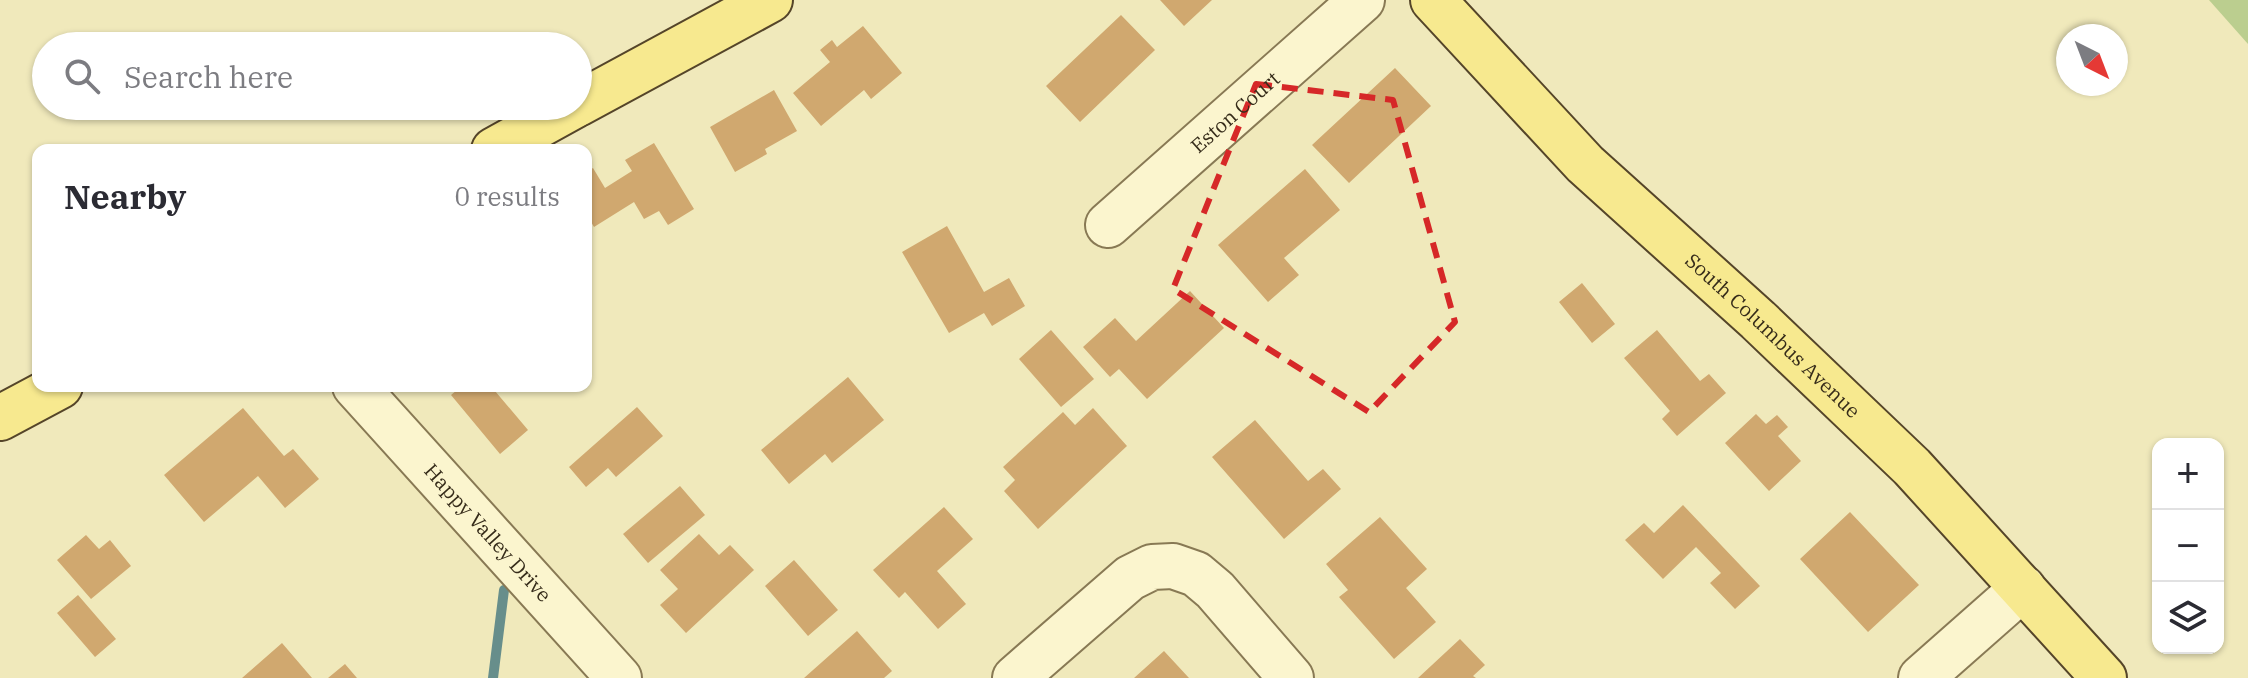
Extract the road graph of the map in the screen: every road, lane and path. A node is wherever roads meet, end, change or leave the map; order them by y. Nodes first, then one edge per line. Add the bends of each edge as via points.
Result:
1 (770, 0) edge
2 (1362, 0) edge
3 (1433, 0) edge
4 (592, 96) edge
5 (549, 120) edge
6 (505, 144) edge
7 (1108, 225) dead end
8 (49, 392) edge
9 (360, 392) edge
10 (0, 418) edge
11 (2023, 588) junction
12 (619, 678) edge
13 (1015, 678) edge
14 (1291, 678) edge
15 (1921, 678) edge
16 (2104, 678) edge

1 - 4 main road
2 - 7 street, Eston Court
3 - 11 main road, South Columbus Avenue via 1585,164 1874,430
5 - 6 main road
8 - 10 main road
9 - 12 street, Happy Valley Drive
11 - 15 street
11 - 16 main road, South Columbus Avenue
13 - 14 street via 1130,578 1152,567 1173,566 1196,574 1215,590

